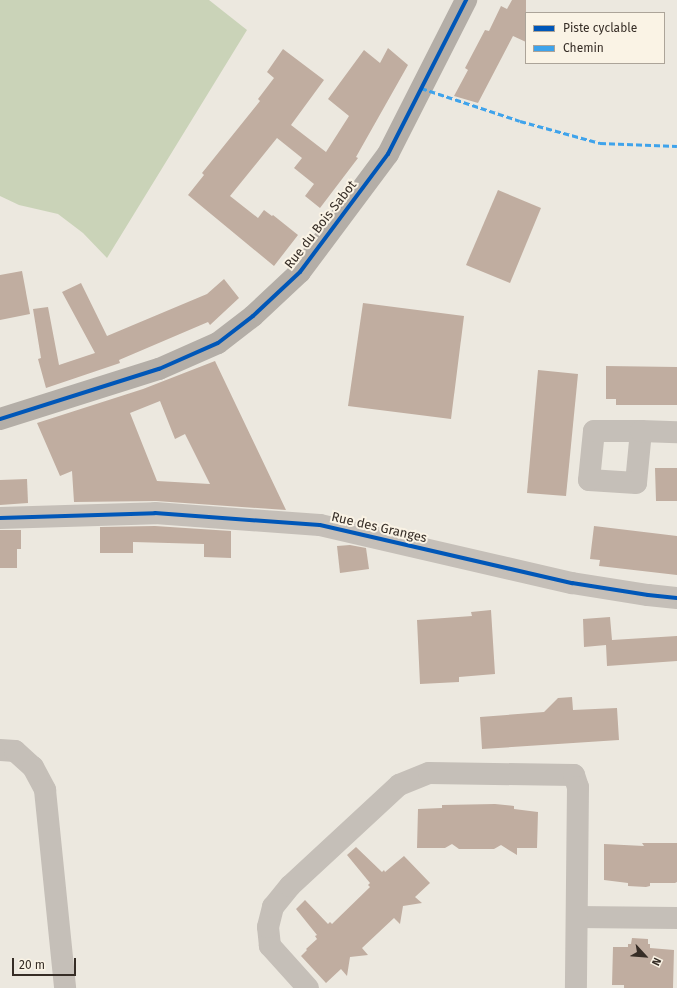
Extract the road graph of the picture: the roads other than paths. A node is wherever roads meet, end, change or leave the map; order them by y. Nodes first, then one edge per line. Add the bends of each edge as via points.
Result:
1 (466, 0) edge
2 (0, 419) edge
3 (640, 432) dead end
4 (677, 432) edge
5 (0, 518) edge
6 (677, 598) edge
7 (0, 750) edge
8 (576, 917) junction
9 (677, 918) edge
10 (65, 988) edge
11 (308, 988) edge
12 (576, 988) edge

1 - 2 main road, Rue du Bois Sabot via 388,154 300,272 253,316 218,343 159,369
3 - 4 street
5 - 6 street, Rue des Granges via 155,513 320,525 572,583
7 - 10 street via 15,751 32,767 45,790
8 - 9 street
8 - 11 street via 578,787 574,775 429,773 399,785 290,886 273,907 268,926 270,946
8 - 12 street

